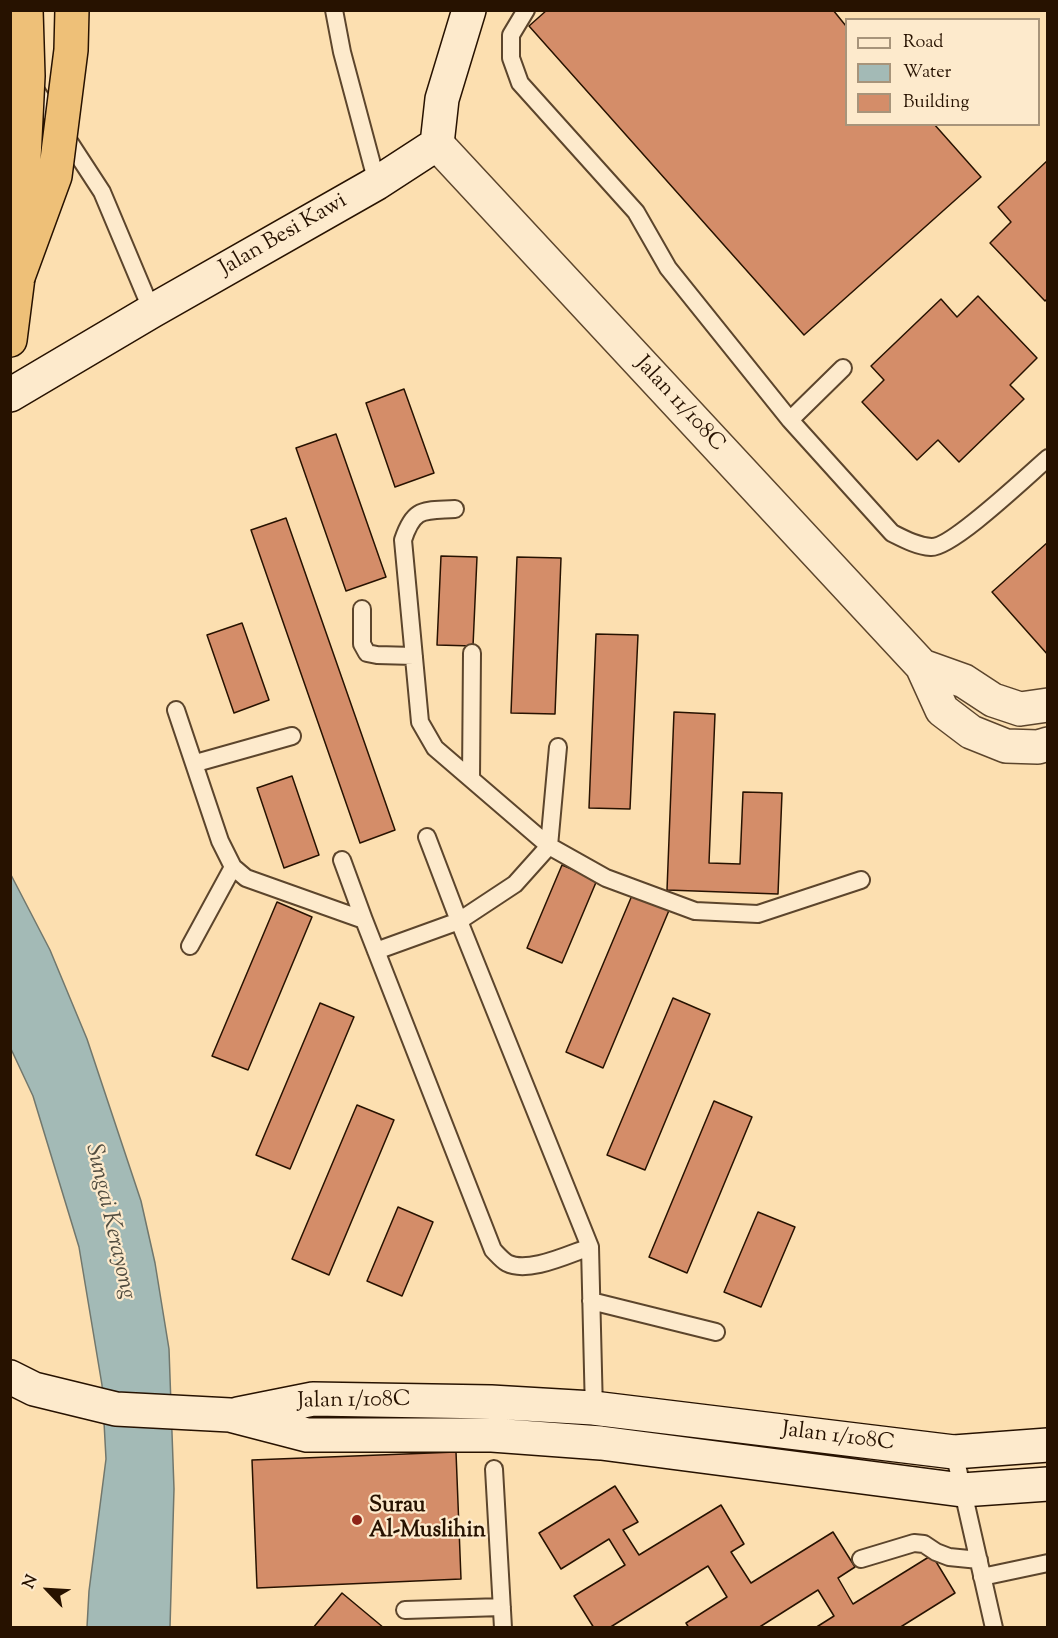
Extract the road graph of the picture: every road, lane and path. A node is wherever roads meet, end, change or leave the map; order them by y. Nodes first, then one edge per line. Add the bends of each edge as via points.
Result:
1 (26, 10) edge
2 (72, 10) edge
3 (334, 10) edge
4 (470, 10) edge
5 (526, 10) edge
6 (10, 51) edge
7 (437, 144) junction
8 (377, 183) junction
9 (18, 277) junction
10 (152, 311) junction
11 (10, 340) edge
12 (843, 368) dead end
13 (10, 395) edge
14 (790, 420) junction
15 (1047, 458) edge
16 (454, 509) dead end
17 (362, 609) dead end
18 (472, 653) dead end
19 (414, 656) junction
20 (922, 666) junction
21 (1047, 705) edge
22 (176, 710) dead end
23 (292, 736) dead end
24 (1047, 744) edge
25 (558, 747) dead end
26 (196, 763) junction
27 (471, 779) junction
28 (427, 837) dead end
29 (549, 846) junction
30 (342, 860) dead end
31 (233, 867) junction
32 (861, 880) dead end
33 (364, 920) junction
34 (459, 921) junction
35 (190, 946) dead end
36 (376, 951) junction
37 (590, 1247) junction
38 (591, 1301) junction
39 (716, 1332) dead end
40 (22, 1383) edge
41 (594, 1408) junction
42 (223, 1415) junction
43 (601, 1443) junction
44 (1047, 1445) edge
45 (954, 1452) junction
46 (494, 1469) dead end
47 (1047, 1484) edge
48 (962, 1490) junction
49 (861, 1559) dead end
50 (1047, 1563) edge
51 (980, 1569) junction
52 (502, 1607) junction
53 (405, 1610) dead end
54 (503, 1628) edge
55 (994, 1628) edge

1 - 9 highway, bridge via 28,76
2 - 9 highway, bridge via 71,50 54,176
3 - 8 lane
4 - 7 street via 442,99
5 - 14 lane via 511,35 511,58 520,83 636,212 668,268
6 - 10 lane via 102,192
7 - 8 street, Jalan Besi Kawi
7 - 20 street, Jalan 11/108C
8 - 10 street, Jalan Besi Kawi
9 - 11 highway
10 - 13 street, Jalan Besi Kawi
12 - 14 lane
14 - 15 lane via 892,533 933,547 954,538
16 - 19 lane via 420,512 409,523 403,540
17 - 19 lane via 362,644 367,653
18 - 27 lane
19 - 27 lane via 420,722 435,748
20 - 21 street, Jalan 11/108C via 964,681 993,700 1020,709
20 - 24 street, Jalan 11/108C via 942,710 971,732 1006,746
22 - 26 lane
23 - 26 lane
25 - 29 lane
26 - 31 lane via 220,841
27 - 29 lane
28 - 34 lane
29 - 32 lane via 606,878 695,911 758,914
29 - 34 lane via 515,884
30 - 33 lane
31 - 33 lane via 246,878
31 - 35 lane
33 - 36 lane
34 - 36 lane
34 - 37 lane
36 - 37 lane via 493,1250 507,1263 522,1267
37 - 38 lane
38 - 39 lane
38 - 41 lane
40 - 42 street via 116,1409
41 - 42 street, Jalan 1/108C via 314,1399
41 - 43 lane
41 - 45 street, Jalan 1/108C
42 - 43 street, Jalan 1/108C via 307,1435 492,1435
43 - 48 street, Jalan 1/108C
44 - 45 street, Jalan 1/108C
45 - 48 lane
46 - 52 lane
47 - 48 street, Jalan 1/108C
48 - 51 lane
49 - 51 lane via 914,1543
50 - 51 lane
51 - 55 lane
52 - 53 lane
52 - 54 lane

